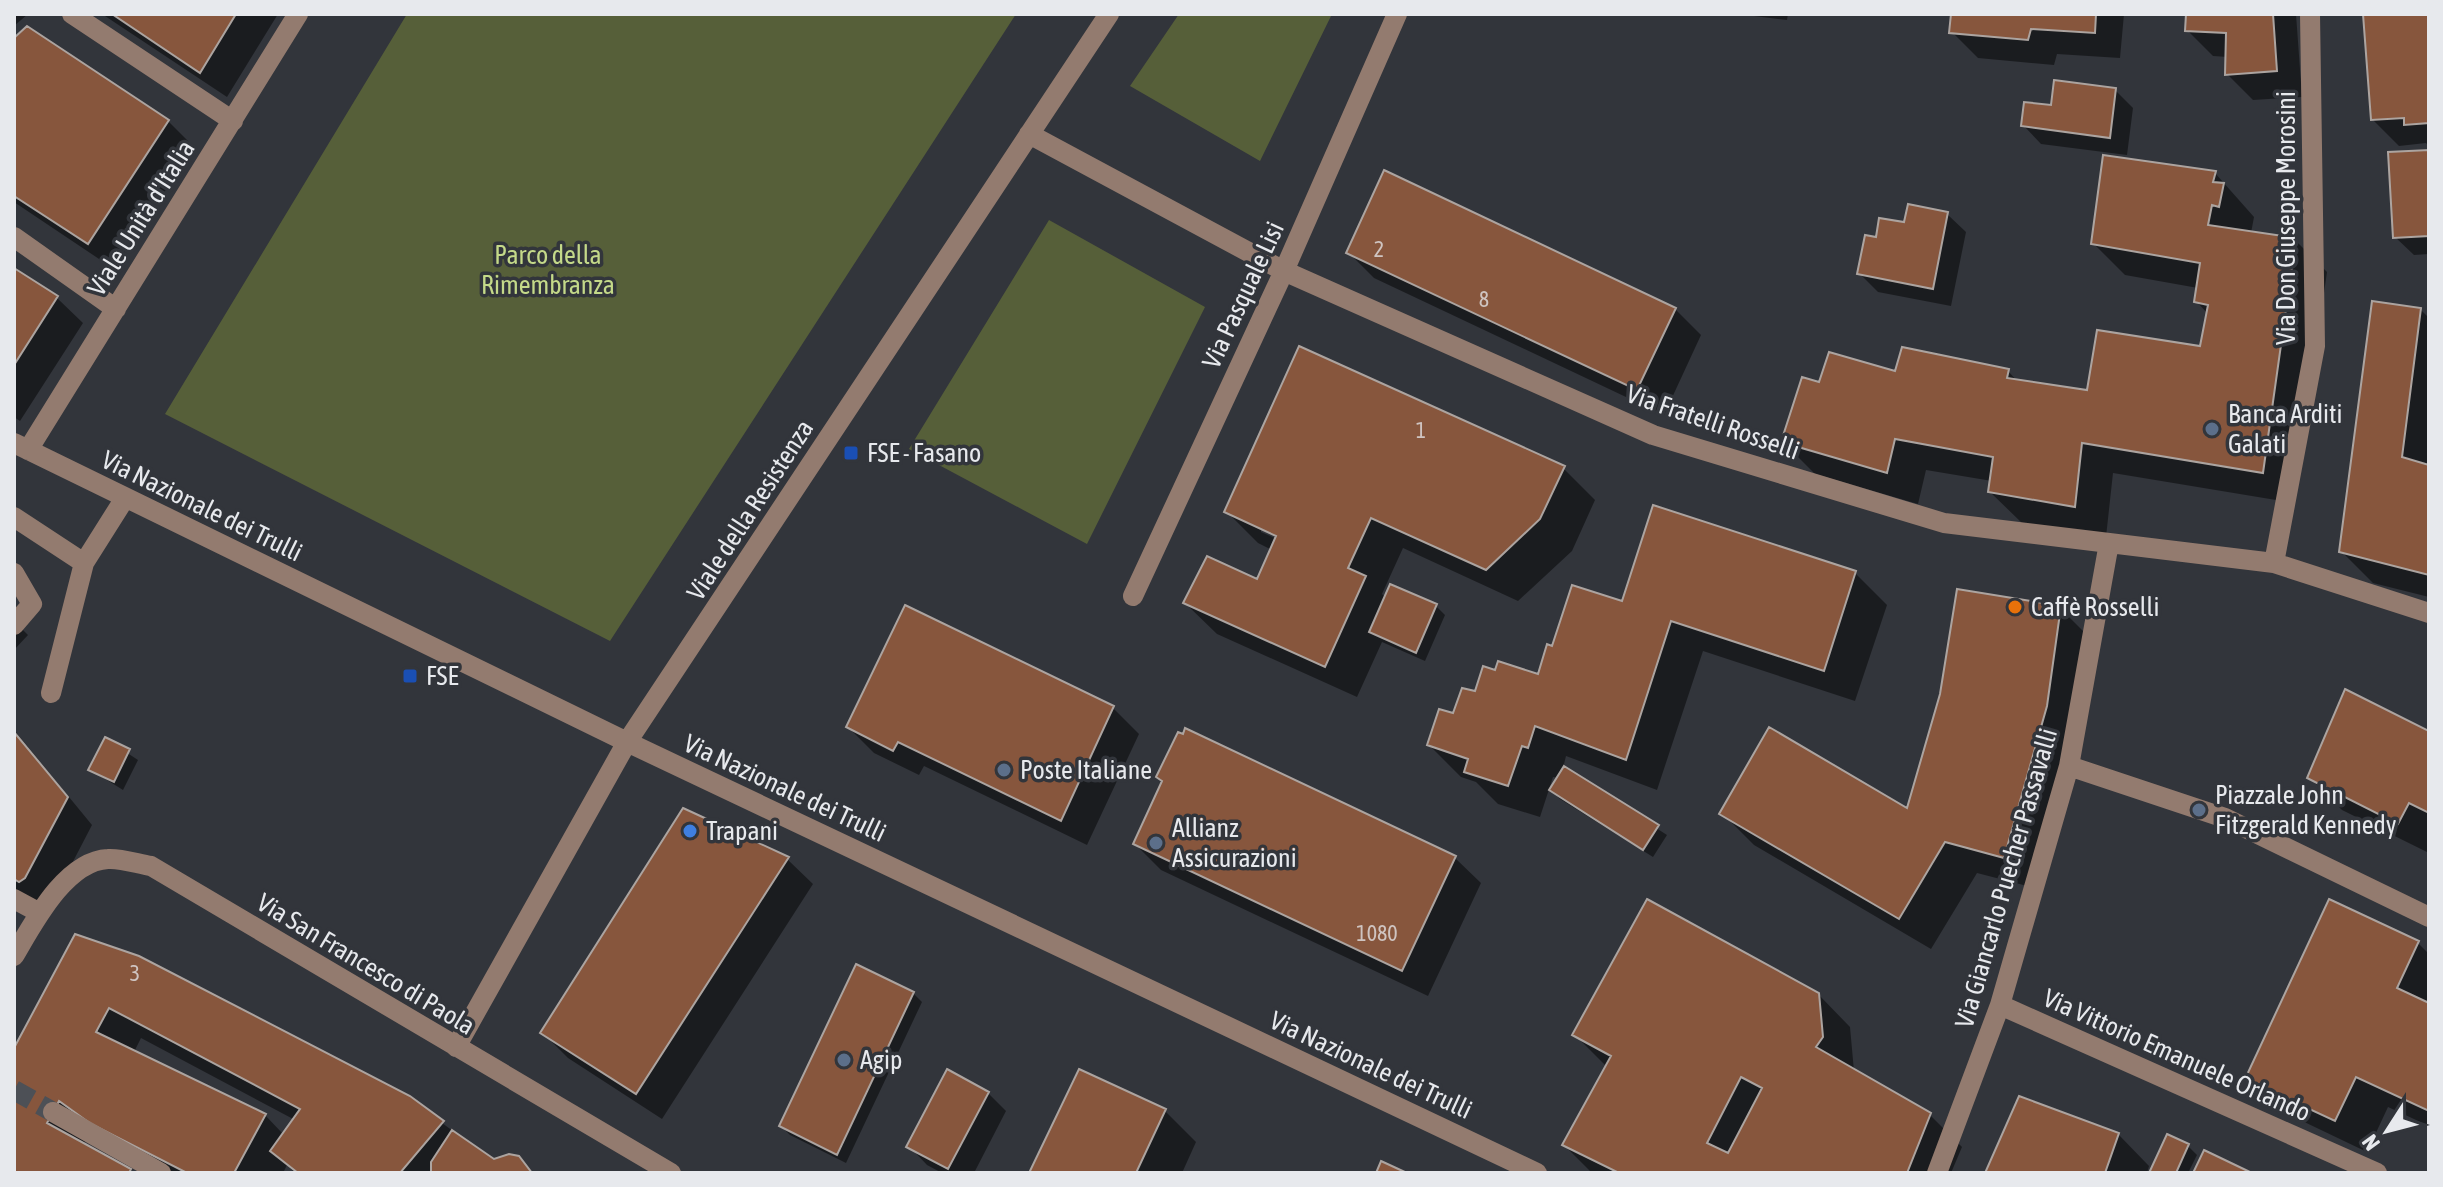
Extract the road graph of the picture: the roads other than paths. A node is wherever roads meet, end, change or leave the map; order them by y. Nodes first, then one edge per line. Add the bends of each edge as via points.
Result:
1 (72, 14) edge
2 (298, 14) edge
3 (1109, 14) edge
4 (1397, 14) edge
5 (2310, 14) edge
6 (233, 121) junction
7 (1029, 134) junction
8 (14, 237) edge
9 (1284, 271) junction
10 (116, 309) junction
11 (21, 446) edge
12 (125, 498) junction
13 (14, 517) edge
14 (2109, 543) junction
15 (84, 563) junction
16 (2274, 563) junction
17 (14, 573) edge
18 (1133, 596) dead end
19 (2429, 613) edge
20 (14, 625) edge
21 (51, 693) dead end
22 (627, 742) junction
23 (2069, 766) junction
24 (14, 899) edge
25 (40, 913) junction
26 (2429, 917) edge
27 (14, 956) edge
28 (2000, 1005) junction
29 (456, 1047) junction
30 (53, 1112) tunnel mouth
31 (2353, 1167) edge
32 (152, 1171) edge
33 (671, 1173) edge
34 (1537, 1173) edge
35 (1937, 1173) edge
36 (2377, 1173) edge

1 - 6 street
2 - 6 street, Viale Unità d'Italia
3 - 7 street, Viale della Resistenza
4 - 9 street, Via Pasquale Lisi
5 - 16 street, Via Don Giuseppe Morosini via 2315,346
6 - 10 street, Viale Unità d'Italia
7 - 9 street, Via Fratelli Rosselli
7 - 22 street, Viale della Resistenza
8 - 10 street
9 - 14 street, Via Fratelli Rosselli via 1653,435 1944,523
9 - 18 street, Via Pasquale Lisi
10 - 11 street, Viale Unità d'Italia
11 - 12 street, Via Nazionale dei Trulli
12 - 15 street
12 - 22 street, Via Nazionale dei Trulli
13 - 15 street
14 - 16 street, Via Fratelli Rosselli
14 - 23 street, Via Giancarlo Puecher Passavalli
15 - 21 street
16 - 19 street, Via Fratelli Rosselli
17 - 20 street via 32,604
22 - 29 street, Viale della Resistenza
22 - 34 street, Via Nazionale dei Trulli
23 - 26 street via 2225,818
23 - 28 street, Via Giancarlo Puecher Passavalli
24 - 25 street
25 - 27 street, Via San Francesco di Paola
25 - 29 street, Via San Francesco di Paola via 71,874 106,858 151,866
28 - 31 street, Via Vittorio Emanuele Orlando
28 - 35 street, Via Giancarlo Puecher Passavalli
29 - 33 street, Via San Francesco di Paola
30 - 32 street
31 - 36 street, Via Vittorio Emanuele Orlando

